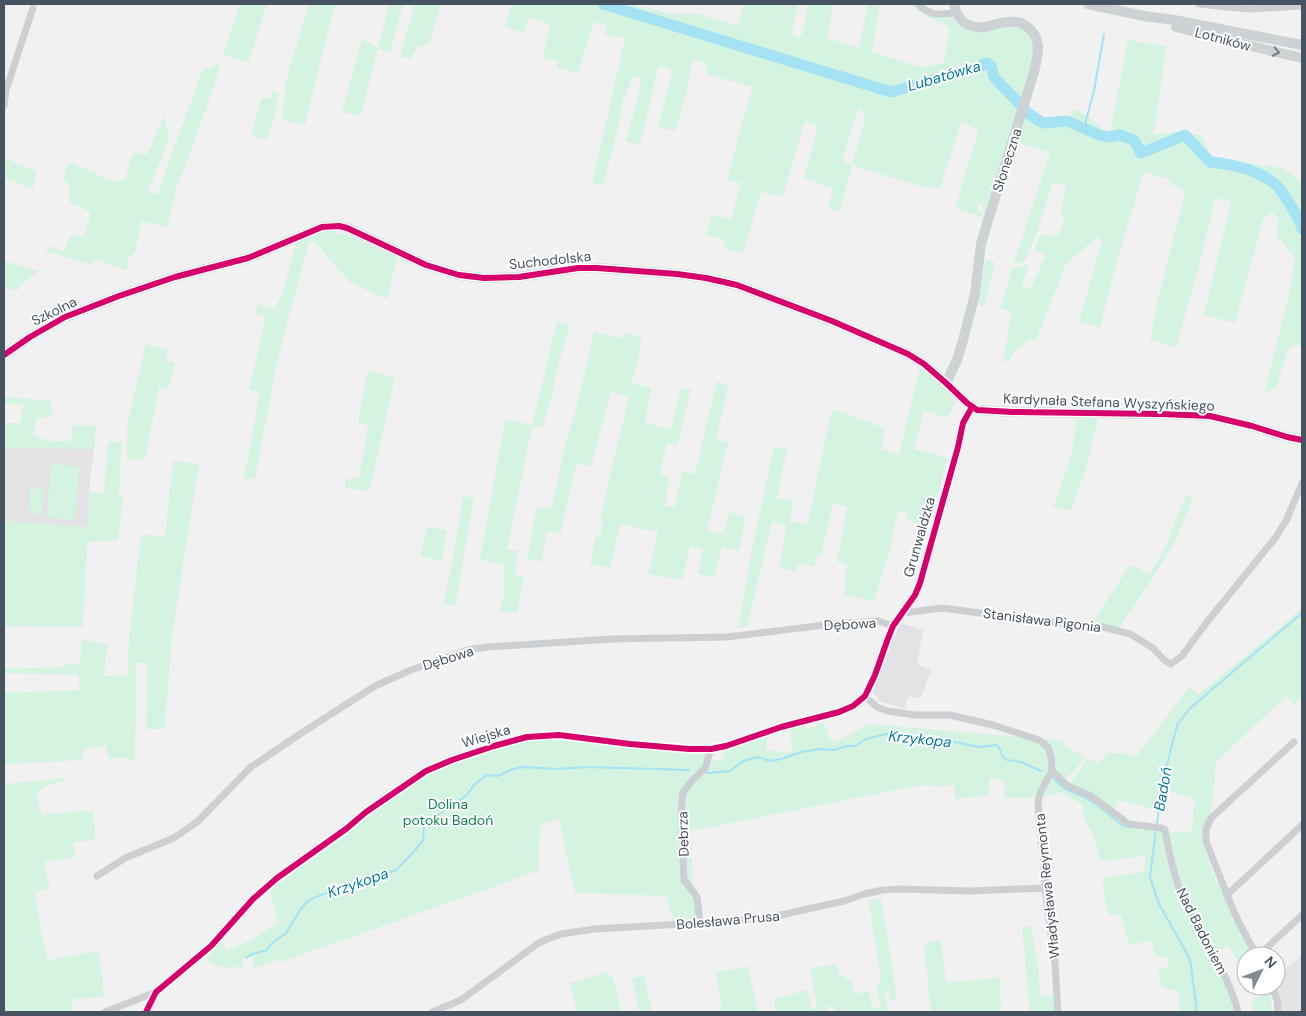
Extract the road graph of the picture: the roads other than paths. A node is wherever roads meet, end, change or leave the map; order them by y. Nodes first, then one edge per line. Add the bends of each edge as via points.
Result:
1 (918, 4) edge
2 (1088, 4) edge
3 (1199, 4) edge
4 (1302, 6) edge
5 (33, 8) dead end
6 (955, 9) edge
7 (1144, 16) junction
8 (1302, 45) edge
9 (1302, 58) edge
10 (4, 106) edge
11 (119, 296) joint
12 (4, 355) edge
13 (946, 382) junction
14 (972, 407) junction
15 (1302, 440) edge
16 (1302, 483) edge
17 (903, 613) junction
18 (894, 626) junction
19 (865, 696) junction
20 (1294, 742) dead end
21 (711, 749) junction
22 (1052, 771) junction
23 (1302, 825) edge
24 (97, 876) dead end
25 (1045, 888) junction
26 (1227, 895) junction
27 (1302, 915) edge
28 (700, 923) junction
29 (1253, 946) edge
30 (1269, 946) edge
31 (156, 992) junction
32 (1275, 996) edge
33 (105, 1012) edge
34 (146, 1012) edge
35 (432, 1012) edge
36 (1058, 1012) edge
37 (1238, 1012) edge
38 (1278, 1012) edge

1 - 6 street via 934,14
2 - 7 street, Lotników
3 - 4 street via 1248,8
5 - 10 street via 6,90
6 - 13 street, Słoneczna via 960,19 969,25 983,27 1022,22 1035,33 1038,54 981,244 970,318 957,360
7 - 8 street, Lotników
7 -> 9 street, Lotników
11 - 12 street, Szkolna via 65,317
11 - 13 street, Suchodolska via 248,258 322,226 339,226 426,265 459,275 519,277 597,268 677,274 738,285 902,351
13 - 14 street, Suchodolska
14 - 15 street, Kardynała Stefana Wyszyńskiego via 1013,412 1210,416
14 - 17 street, Grunwaldzka via 963,423 920,583
16 - 17 street, Stanisława Pigonia via 1276,537 1182,656 1171,664 1130,634 1103,627 942,608
17 - 18 street, Grunwaldzka
18 - 19 street, Grunwaldzka
18 - 24 street, Dębowa via 878,621 842,623 727,637 612,639 467,650 375,686 251,767 188,829 125,858
19 - 21 street, Wiejska via 839,712
19 - 22 street via 887,711 950,715 1039,740 1048,747
20 - 26 street via 1208,824 1206,841
21 - 28 street, Debrza via 704,768 683,793 681,812 684,880 697,897
21 - 31 street, Wiejska via 669,748 559,735 527,737 426,771 277,878 253,899 211,946
22 - 25 street, Władysława Reymonta via 1038,801
22 - 37 street, Nad Badoniem via 1068,786 1091,796 1129,824 1165,830 1181,896 1227,981
23 - 26 street
25 - 28 street, Bolesława Prusa via 882,890 772,917
25 - 36 street, Władysława Reymonta
26 - 29 street
27 - 30 street
28 - 35 street, Bolesława Prusa via 561,934 540,942 461,1000
31 - 33 street
31 - 34 street
32 - 38 street

